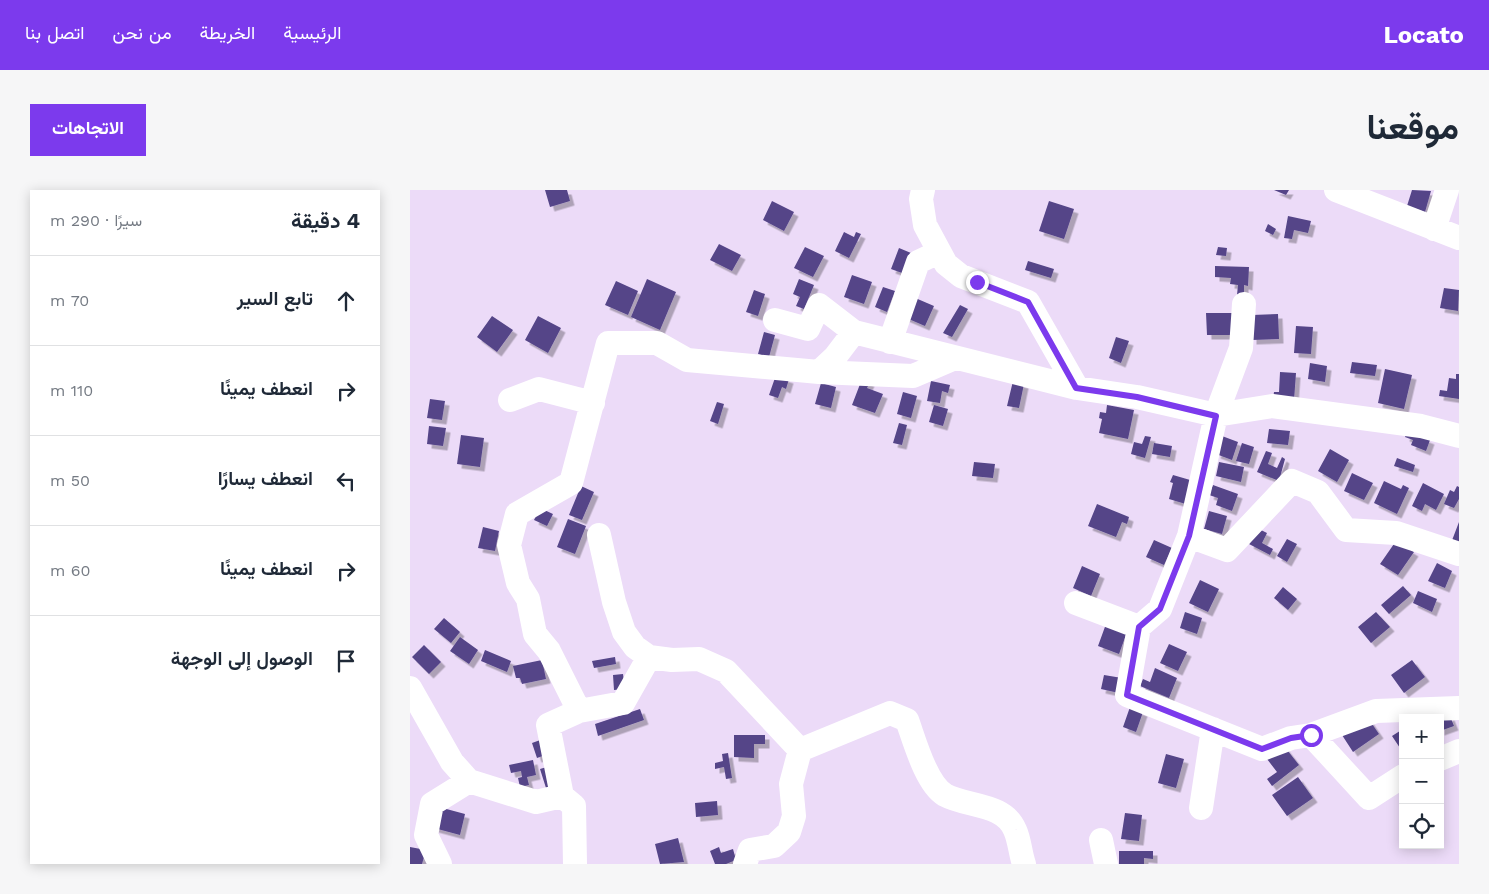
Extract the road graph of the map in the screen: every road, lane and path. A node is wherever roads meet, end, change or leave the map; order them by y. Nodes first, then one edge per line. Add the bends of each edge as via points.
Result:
1 (923, 190) edge
2 (1336, 190) edge
3 (1447, 190) edge
4 (1377, 198) edge
5 (1434, 229) junction
6 (1459, 238) edge
7 (939, 252) junction
8 (1244, 304) dead end
9 (775, 320) dead end
10 (854, 332) junction
11 (890, 342) junction
12 (955, 358) junction
13 (819, 372) junction
14 (1076, 388) junction
15 (510, 400) dead end
16 (593, 403) junction
17 (1216, 416) junction
18 (1459, 436) edge
19 (599, 535) dead end
20 (1189, 536) junction
21 (1459, 554) edge
22 (1076, 603) dead end
23 (1139, 627) junction
24 (649, 657) junction
25 (410, 688) edge
26 (1459, 708) edge
27 (579, 711) junction
28 (1212, 729) junction
29 (1311, 735) junction
30 (800, 750) junction
31 (1459, 750) edge
32 (1444, 757) edge
33 (1399, 779) edge
34 (469, 781) junction
35 (562, 796) junction
36 (1201, 808) dead end
37 (1100, 840) dead end
38 (440, 864) edge
39 (575, 864) edge
40 (745, 864) edge
41 (1024, 864) edge
42 (1106, 864) edge

1 - 7 street via 921,199 925,225
2 - 4 street
3 - 5 street
4 - 5 street
5 - 6 street
7 - 11 street via 918,262
7 - 14 street via 946,264 961,276 1028,302
8 - 17 street via 1241,348
9 - 10 street via 808,329 818,305
10 - 11 street
10 - 13 street
11 - 12 street
12 - 13 street via 913,376
12 - 14 street
13 - 16 street via 687,360 657,343 608,344
14 - 17 street via 1137,397
15 - 16 street via 539,389
16 - 27 street via 571,483 517,514 509,545 518,583 528,599 535,634 549,651
17 - 18 street via 1272,406 1421,426
17 - 20 street
19 - 24 street via 624,632 635,647
20 - 21 street via 1227,550 1292,481 1318,492 1346,530 1396,533
20 - 23 street via 1160,609
22 - 23 street
23 - 28 street via 1127,695
24 - 27 street via 623,703
24 - 30 street via 699,659 726,671
25 - 34 street via 452,762
26 - 29 street via 1376,711
27 - 35 street via 548,725
28 - 29 street via 1262,749 1291,738
28 - 36 street
29 - 33 street via 1369,798
30 - 40 street via 791,784 794,816 789,832 774,846 750,850
30 - 41 street via 890,713 900,715 906,720 933,781 944,794 994,810 1007,819 1015,830
31 - 32 street
34 - 35 street via 536,802
34 - 38 street via 432,804 426,835
35 - 39 street via 574,806
37 - 42 street

